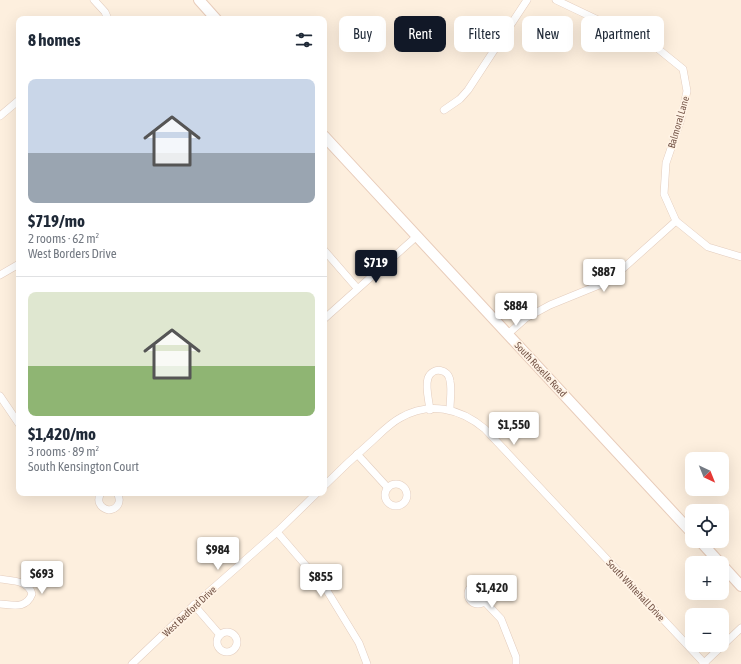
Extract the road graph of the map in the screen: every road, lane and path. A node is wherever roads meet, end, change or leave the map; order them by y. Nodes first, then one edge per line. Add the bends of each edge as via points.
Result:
1 (94, 0) edge
2 (198, 0) edge
3 (527, 0) edge
4 (556, 0) edge
5 (107, 16) edge
6 (213, 16) edge
7 (16, 103) edge
8 (444, 110) dead end
9 (0, 116) edge
10 (327, 139) edge
11 (676, 221) junction
12 (417, 236) junction
13 (327, 253) edge
14 (741, 257) edge
15 (16, 266) edge
16 (0, 275) edge
17 (357, 288) junction
18 (327, 316) edge
19 (508, 334) junction
20 (0, 396) edge
21 (450, 409) junction
22 (430, 410) junction
23 (16, 421) edge
24 (357, 454) junction
25 (327, 483) edge
26 (388, 488) dead end
27 (100, 496) edge
28 (118, 496) edge
29 (314, 496) edge
30 (685, 525) edge
31 (277, 532) junction
32 (706, 548) edge
33 (714, 556) edge
34 (729, 573) edge
35 (0, 579) edge
36 (741, 586) edge
37 (485, 602) dead end
38 (0, 604) edge
39 (194, 605) junction
40 (741, 628) edge
41 (220, 635) dead end
42 (132, 664) edge
43 (367, 664) edge
44 (516, 664) edge
45 (704, 664) edge

1 - 5 street
2 - 6 main road
3 - 8 street via 468,90
4 - 11 street, Balmoral Lane via 657,48 683,69 687,91 681,119 666,163 664,194
7 - 9 street
10 - 12 main road, South Roselle Road
11 - 14 street via 708,247
11 - 19 street via 609,281 550,305 526,318
12 - 17 street
12 - 19 main road, South Roselle Road
13 - 17 street
15 - 16 street
17 - 18 street
19 - 30 main road, South Roselle Road
20 - 23 street
21 - 22 street, South Whitehall Drive
21 - 22 street via 450,380 445,371 439,370 434,371 428,378
21 - 45 street, South Whitehall Drive via 464,414 485,429
22 - 24 street via 422,410 400,418
24 - 25 street
24 - 26 street
27 - 28 street via 100,503 109,510 119,504
29 - 31 street, West Bedford Drive
31 - 39 street, West Bedford Drive
31 - 43 street via 326,589 359,643
32 - 33 main road
34 - 36 main road
35 - 38 street via 24,583 31,589 32,594 30,601 22,605
37 - 44 street via 501,619
39 - 41 street
39 - 42 street, West Bedford Drive
40 - 45 street

